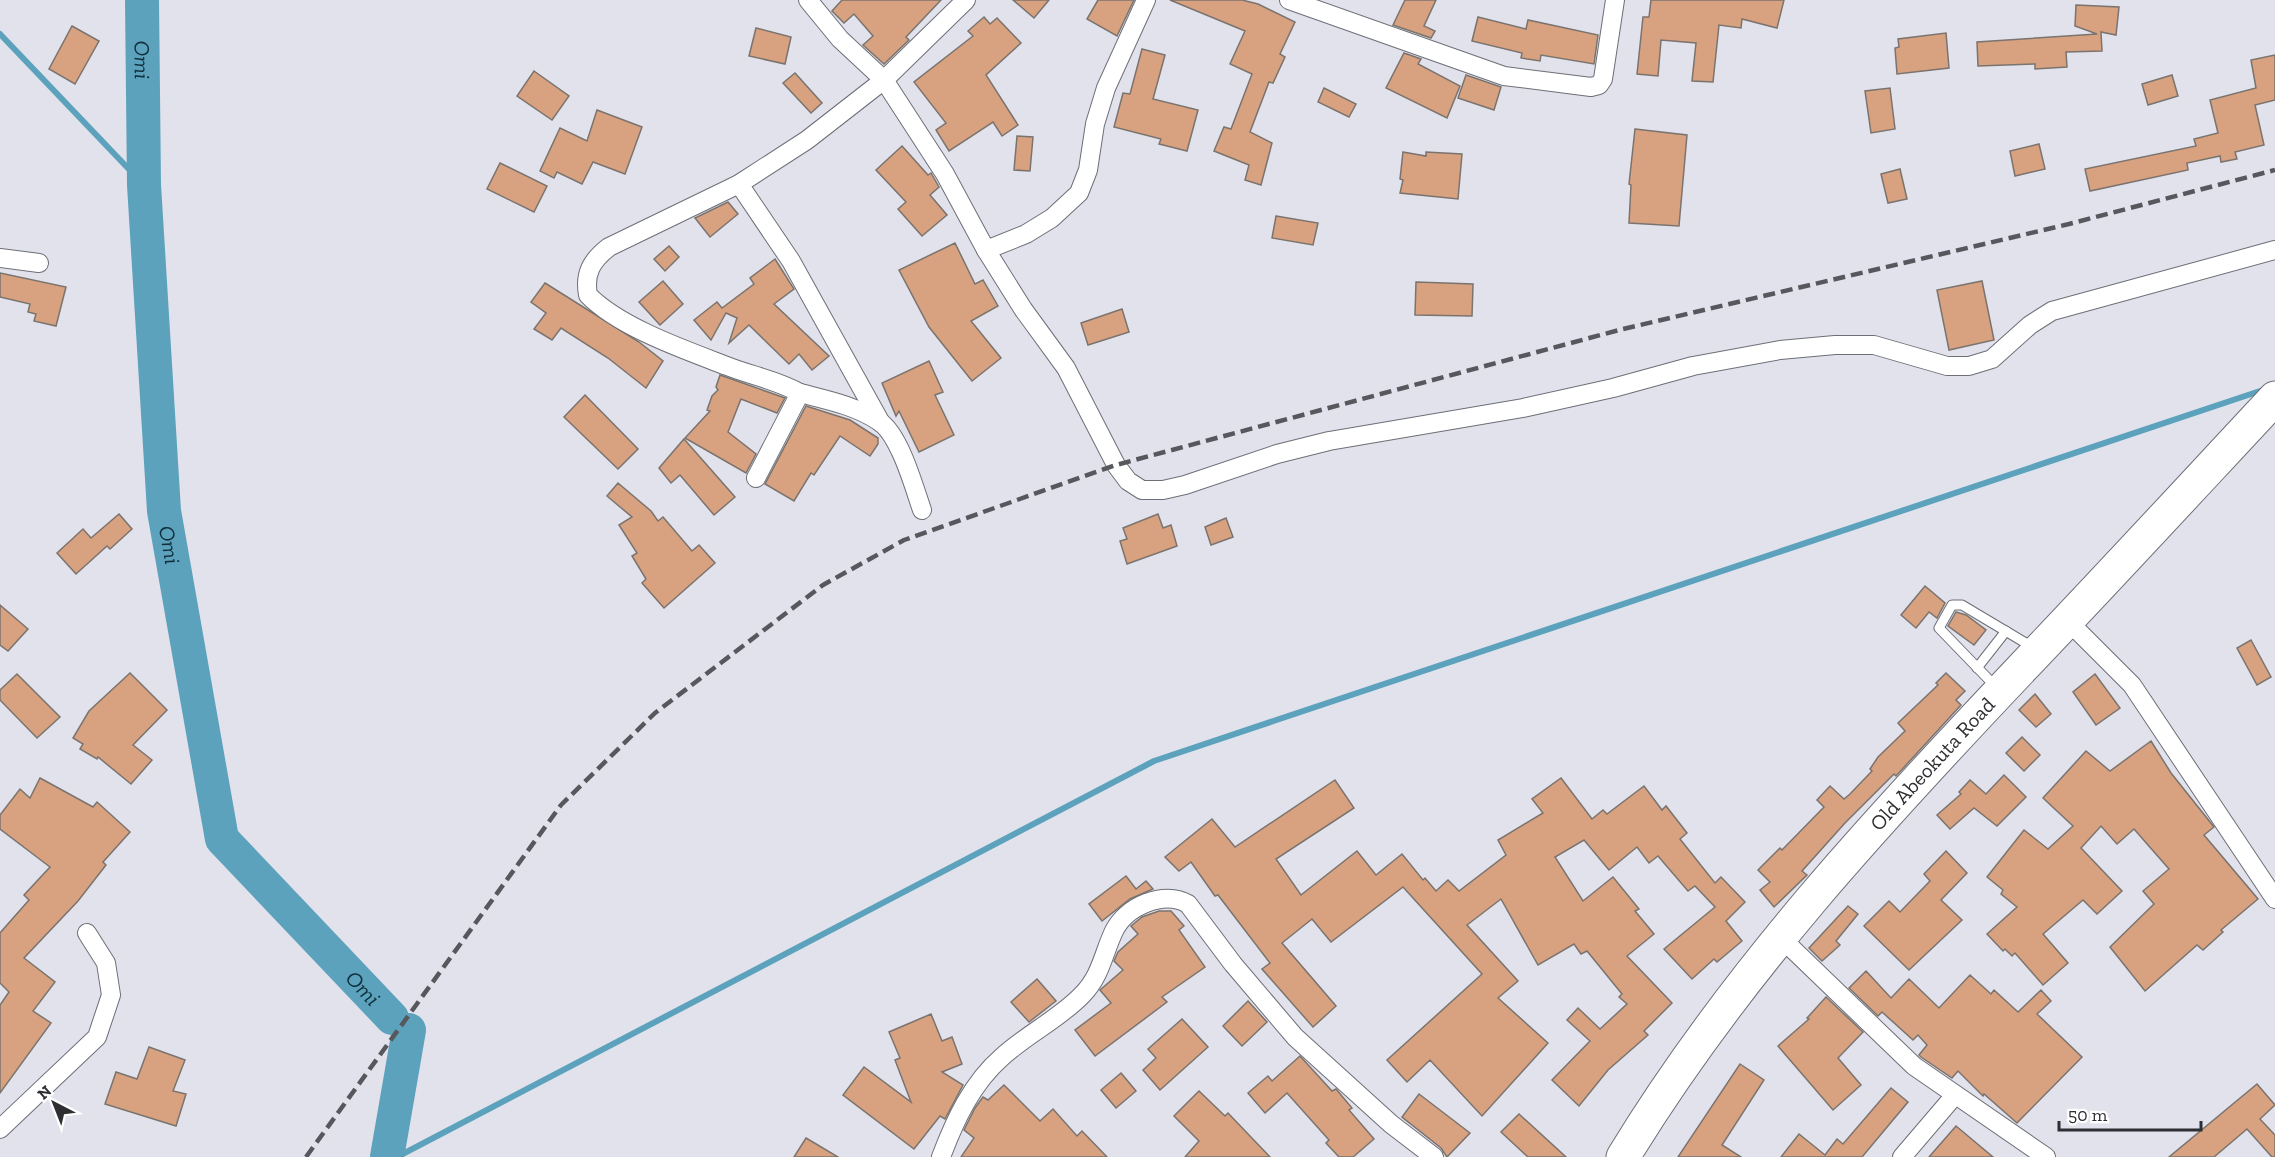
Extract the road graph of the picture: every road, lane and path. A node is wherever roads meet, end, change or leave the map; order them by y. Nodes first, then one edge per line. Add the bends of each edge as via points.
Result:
1 (808, 0) edge
2 (966, 0) edge
3 (1146, 0) edge
4 (1289, 0) edge
5 (1615, 0) edge
6 (884, 80) junction
7 (739, 184) junction
8 (986, 250) junction
9 (2275, 250) edge
10 (0, 258) edge
11 (39, 263) dead end
12 (800, 393) junction
13 (2275, 398) edge
14 (881, 423) junction
15 (756, 478) dead end
16 (922, 510) dead end
17 (2067, 620) junction
18 (2006, 631) junction
19 (2039, 651) junction
20 (1977, 668) junction
21 (2000, 692) junction
22 (2269, 876) edge
23 (2275, 899) edge
24 (87, 933) dead end
25 (1779, 936) junction
26 (1955, 1095) junction
27 (0, 1129) edge
28 (941, 1157) edge
29 (1434, 1157) edge
30 (1623, 1157) edge
31 (1902, 1157) edge
32 (2046, 1157) edge

1 - 6 street via 840,39
2 - 6 street
3 - 8 street via 1106,88 1095,124 1088,171 1079,193 1053,218
4 - 5 street via 1504,76 1591,87 1599,86 1603,79
6 - 7 street via 807,140
6 - 8 street via 945,174
7 - 12 street via 598,255 588,271 588,295 600,308 625,323
7 - 14 street via 785,251
8 - 9 street via 1066,368 1116,465 1128,481 1142,490 1163,490 1329,441 1523,408 1693,366 1780,350 1874,345 1947,366 1969,366 1992,359 2052,311
10 - 11 street
12 - 14 street via 853,408
12 - 15 street
13 - 17 highway, Old Abeokuta Road
14 - 16 street via 900,453
17 - 19 highway, Old Abeokuta Road
17 - 22 street via 2132,685
18 - 19 lane
18 - 20 lane
18 - 20 lane via 1962,604 1952,605 1939,628
19 - 21 highway, Old Abeokuta Road
20 - 21 lane
21 - 25 highway, Old Abeokuta Road via 1879,820
22 - 23 street
24 - 27 street via 106,963 111,995 97,1037
25 - 26 street via 1914,1066
25 - 30 highway, Old Abeokuta Road via 1691,1050
26 - 31 street
26 - 32 street
28 - 29 street via 954,1122 982,1077 1093,984 1115,928 1148,902 1177,898 1188,904 1295,1037 1391,1124

